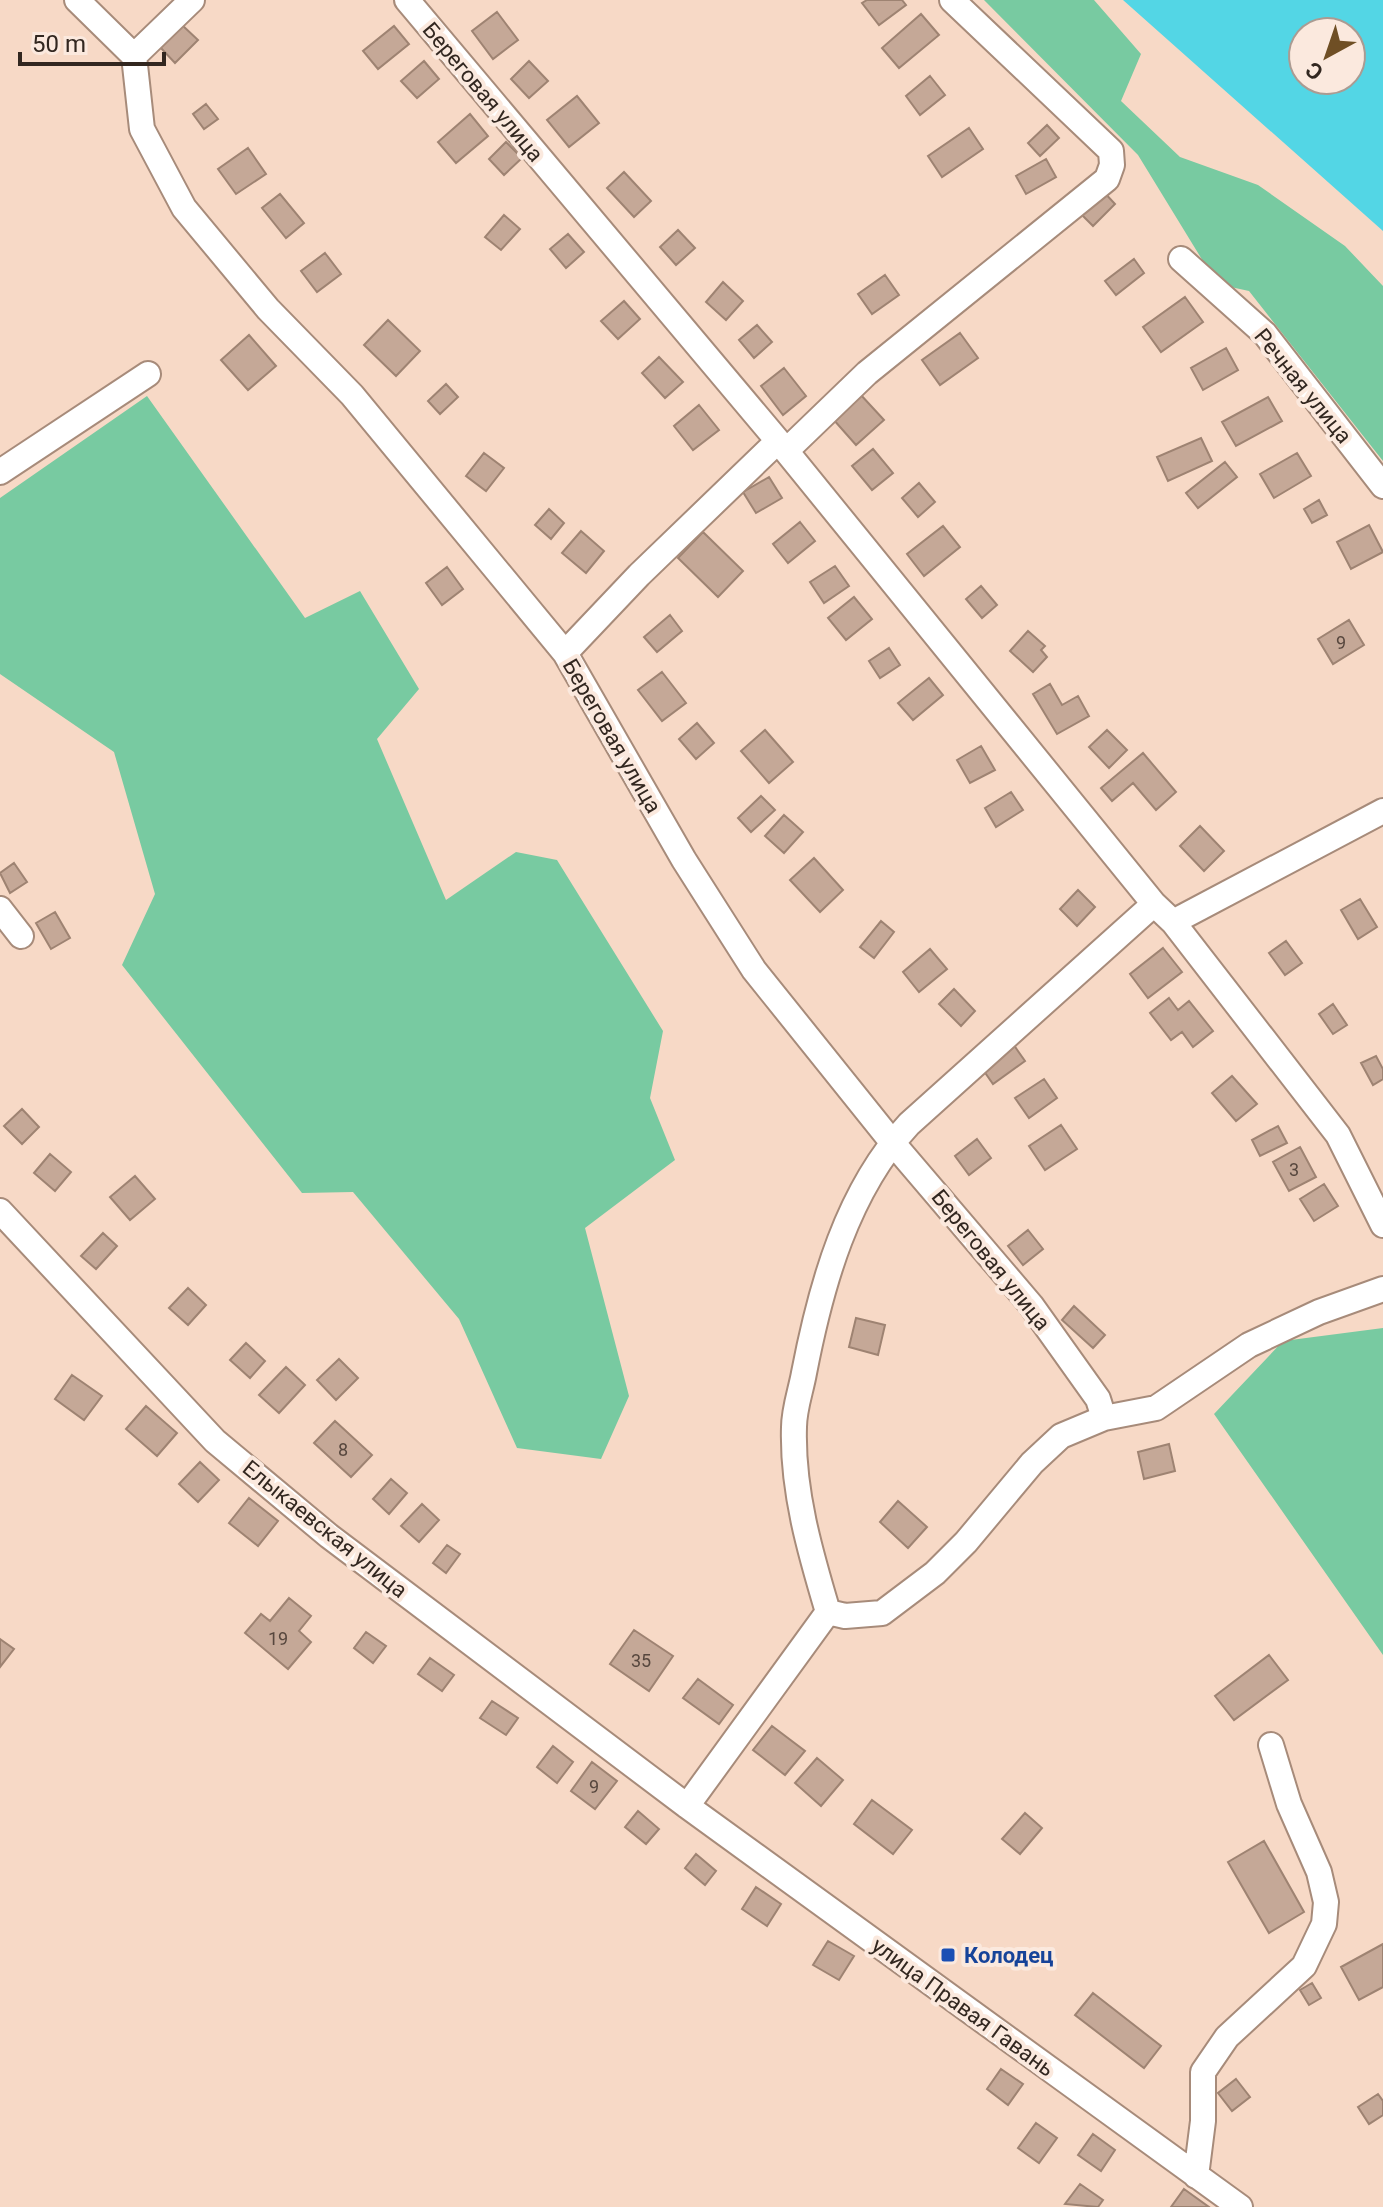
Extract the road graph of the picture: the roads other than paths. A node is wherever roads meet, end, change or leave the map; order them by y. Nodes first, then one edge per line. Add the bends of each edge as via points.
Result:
1 (77, 0) edge
2 (192, 0) edge
3 (407, 0) edge
4 (952, 0) edge
5 (134, 56) junction
6 (1181, 259) dead end
7 (148, 374) dead end
8 (782, 446) junction
9 (0, 472) edge
10 (1383, 486) edge
11 (565, 653) junction
12 (1383, 811) edge
13 (1154, 904) junction
14 (0, 909) edge
15 (1173, 922) junction
16 (21, 936) dead end
17 (892, 1142) junction
18 (0, 1211) edge
19 (1383, 1225) edge
20 (1383, 1289) edge
21 (1104, 1418) junction
22 (828, 1612) junction
23 (1271, 1745) dead end
24 (687, 1806) junction
25 (1196, 2176) junction
26 (1240, 2207) edge

1 - 5 street
2 - 5 street
3 - 8 street, Береговая улица
4 - 8 street via 1111,151 1107,179
5 - 11 street, Береговая улица via 142,129 184,208 268,309 352,395
6 - 10 street, Речная улица via 1265,334
7 - 9 street
8 - 11 street via 639,575
8 - 13 street, Береговая улица
11 - 17 street, Береговая улица via 754,970
12 - 15 street
13 - 15 street, Береговая улица
13 - 17 street
14 - 16 street
15 - 19 street, Береговая улица via 1338,1135
17 - 21 street, Береговая улица via 1031,1305 1098,1399
17 - 22 street via 853,1207 830,1267 794,1426 805,1535
18 - 24 street, Елыкаевская улица via 215,1441 329,1536
20 - 21 street via 1249,1345 1156,1408
21 - 22 street via 1061,1436 935,1573 882,1613
22 - 24 street
23 - 25 street via 1289,1804 1319,1872 1326,1902 1324,1924 1304,1966 1227,2037 1203,2072
24 - 25 street, улица Правая Гавань
25 - 26 street, улица Правая Гавань

